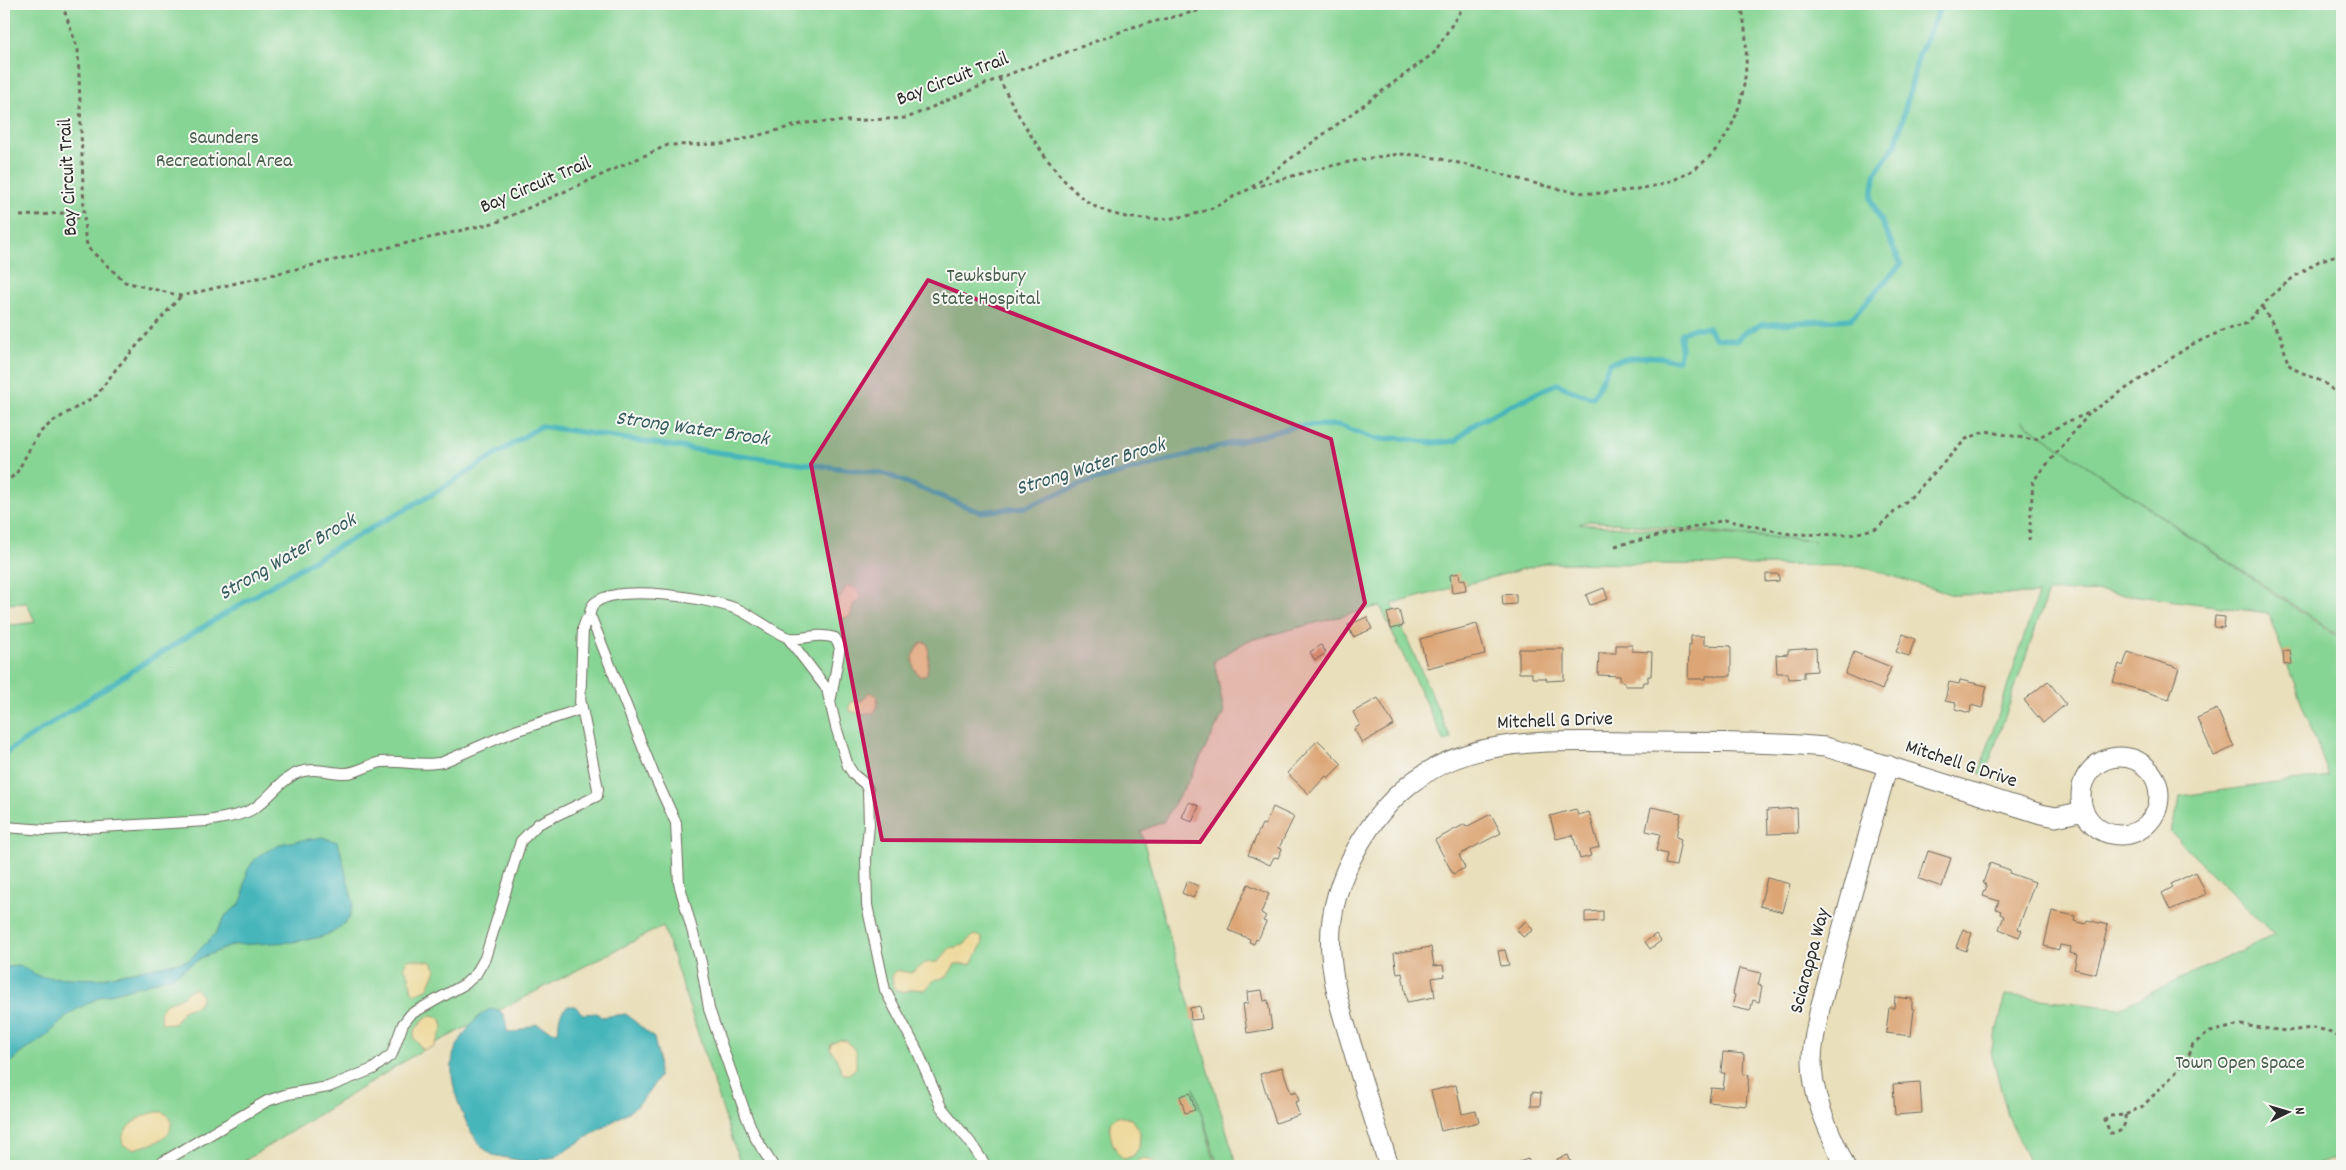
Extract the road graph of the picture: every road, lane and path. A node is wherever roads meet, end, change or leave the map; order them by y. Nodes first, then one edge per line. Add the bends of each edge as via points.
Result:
1 (62, 4) edge
2 (1206, 4) edge
3 (1465, 4) edge
4 (1741, 4) edge
5 (999, 78) junction
6 (1249, 189) junction
7 (20, 216) dead end
8 (84, 220) junction
9 (2342, 253) edge
10 (181, 296) junction
11 (2262, 307) junction
12 (2342, 397) edge
13 (2090, 412) junction
14 (4, 483) edge
15 (2029, 541) dead end
16 (1614, 546) dead end
17 (589, 619) junction
18 (788, 638) junction
19 (831, 699) junction
20 (581, 702) junction
21 (1888, 765) junction
22 (2084, 811) junction
23 (4, 827) edge
24 (2342, 1038) edge
25 (2124, 1115) junction
26 (156, 1166) edge
27 (773, 1166) edge
28 (986, 1166) edge
29 (1389, 1166) edge
30 (1845, 1166) edge

1 - 8 path, Bay Circuit Trail via 78,50
2 - 5 path, Bay Circuit Trail via 1197,11 1133,28
3 - 6 path via 1434,53
4 - 6 path via 1746,63 1742,100 1733,126 1711,156 1674,180 1658,186 1589,194 1441,159 1403,154 1344,162
5 - 6 path via 1011,104 1049,161 1077,193 1097,207 1140,218 1173,218 1209,210
5 - 10 path, Bay Circuit Trail via 906,118 805,123 725,144 668,145 496,222
7 - 8 path via 65,213
8 - 10 path, Bay Circuit Trail via 88,248 125,282
9 - 11 path via 2319,261 2294,277
10 - 14 path via 97,395 38,434 16,474
11 - 12 path via 2281,337 2288,364 2323,382
11 - 13 path via 2245,324 2191,345
13 - 15 path via 2033,481
13 - 16 path via 2034,440 1986,431 1966,439 1914,495 1877,528 1850,535 1790,534 1725,520
17 - 18 lane via 594,603 606,598 620,593 653,594 704,600 736,608
17 - 20 lane via 583,628
17 - 27 lane via 676,823 679,883 697,946 709,1009 747,1118
18 - 19 lane
18 - 19 lane via 825,634 839,642 840,653
19 - 28 lane via 848,766 868,790 867,905 885,990 917,1050 941,1107
20 - 23 lane via 575,711 515,731 443,762 381,762 352,772 324,769 301,772 291,776 252,810 229,817 47,830
20 - 26 lane via 597,796 538,824 521,841 485,958 476,974 465,984 411,1014 392,1054 373,1069 328,1087 267,1101
21 - 22 street, Mitchell G Drive via 2041,814 2056,817
21 - 29 street, Mitchell G Drive via 1825,748 1784,744 1517,743 1480,749 1450,760 1397,795 1367,830 1352,856 1337,897 1330,939 1339,1001
21 - 30 street, Sciarappa Way via 1823,999 1813,1047 1812,1067 1817,1099
22 - 22 street via 2081,788 2086,776 2093,767 2109,758 2119,756 2137,760 2146,766 2157,783 2157,808 2138,830 2123,835 2105,832 2090,822
24 - 25 path via 2313,1028 2287,1031 2240,1026 2210,1032 2194,1044 2186,1060 2155,1095 2143,1106
25 - 25 path via 2110,1116 2105,1120 2110,1133 2122,1130

